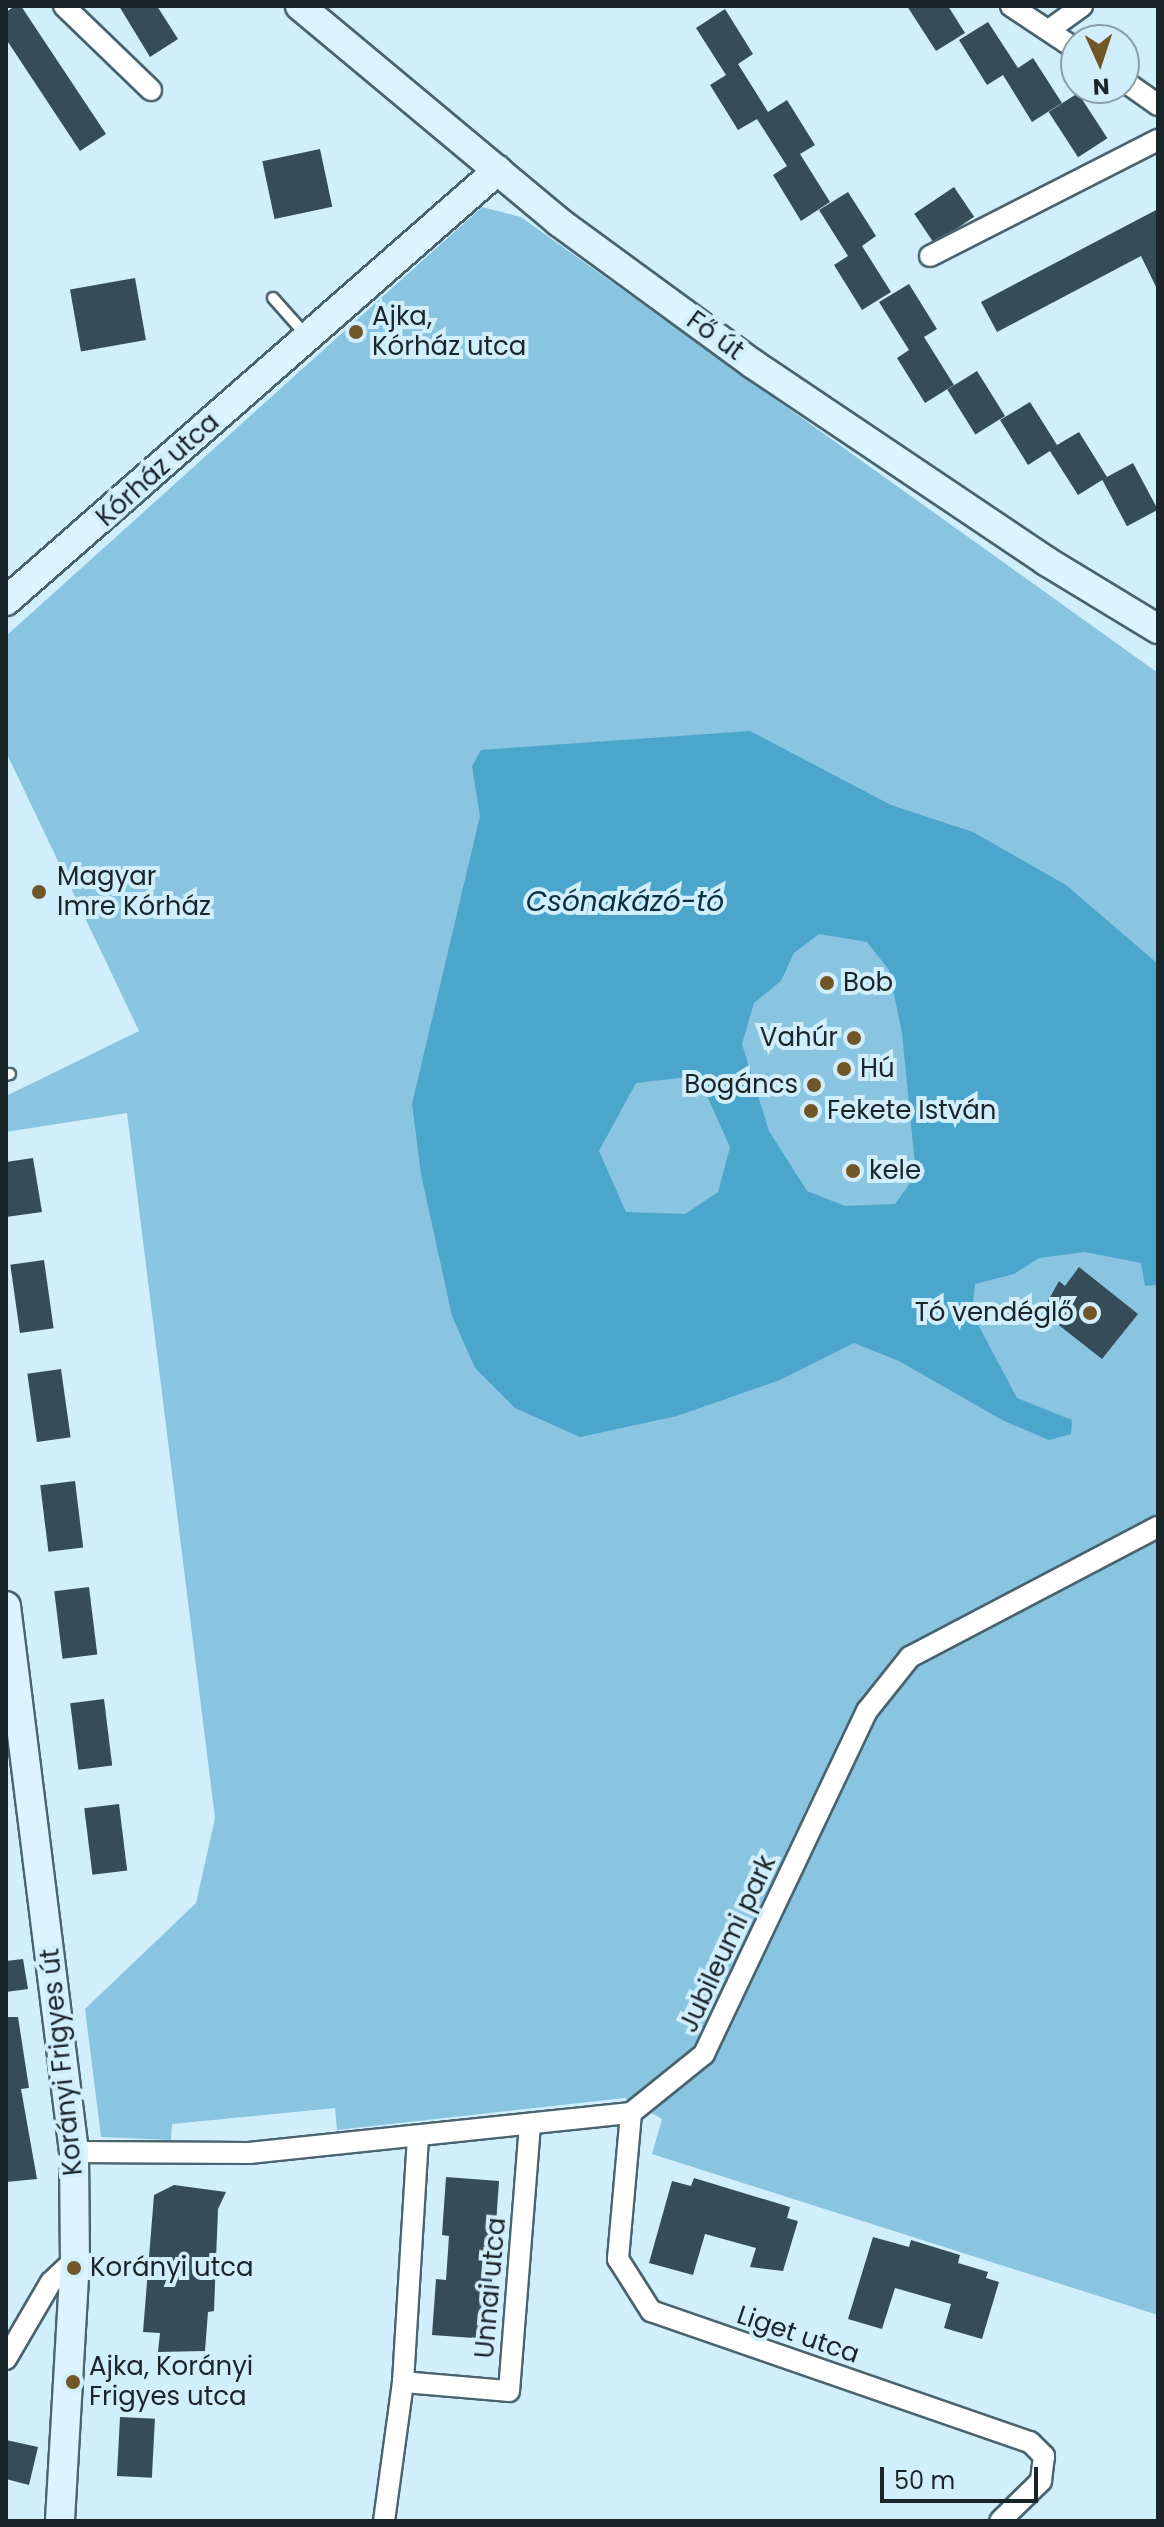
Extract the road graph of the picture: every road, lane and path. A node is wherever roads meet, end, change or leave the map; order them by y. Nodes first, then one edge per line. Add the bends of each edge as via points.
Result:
1 (64, 6) edge
2 (300, 6) edge
3 (1011, 6) edge
4 (1082, 6) edge
5 (1049, 30) junction
6 (1060, 38) edge
7 (151, 90) dead end
8 (1140, 92) edge
9 (1158, 105) edge
10 (1158, 140) edge
11 (498, 170) junction
12 (930, 256) dead end
13 (273, 298) dead end
14 (308, 337) junction
15 (6, 601) edge
16 (1158, 629) edge
17 (1158, 1527) edge
18 (6, 1606) edge
19 (631, 2113) junction
20 (530, 2127) junction
21 (418, 2137) junction
22 (74, 2152) junction
23 (75, 2260) junction
24 (6, 2359) edge
25 (403, 2382) junction
26 (60, 2521) edge
27 (384, 2521) edge
28 (1000, 2521) edge

1 - 7 street
2 - 11 main road, Fő út
3 - 5 street
4 - 5 street
5 - 6 street
8 - 9 street
10 - 12 street
11 - 14 main road, Kórház utca
11 - 16 main road, Fő út via 559,222 836,422
13 - 14 lane
14 - 15 main road, Kórház utca
17 - 19 street, Jubileumi park via 910,1657 867,1711 704,2054
18 - 22 main road, Korányi Frigyes út
19 - 20 street
19 - 28 street, Liget utca via 618,2259 651,2311 1030,2442 1044,2456 1041,2481
20 - 21 street
20 - 25 street, Unnai utca via 509,2391
21 - 22 street via 249,2153
21 - 25 street
22 - 23 main road, Korányi Frigyes út
23 - 24 street via 51,2282
23 - 26 main road, Korányi Frigyes út
25 - 27 street

